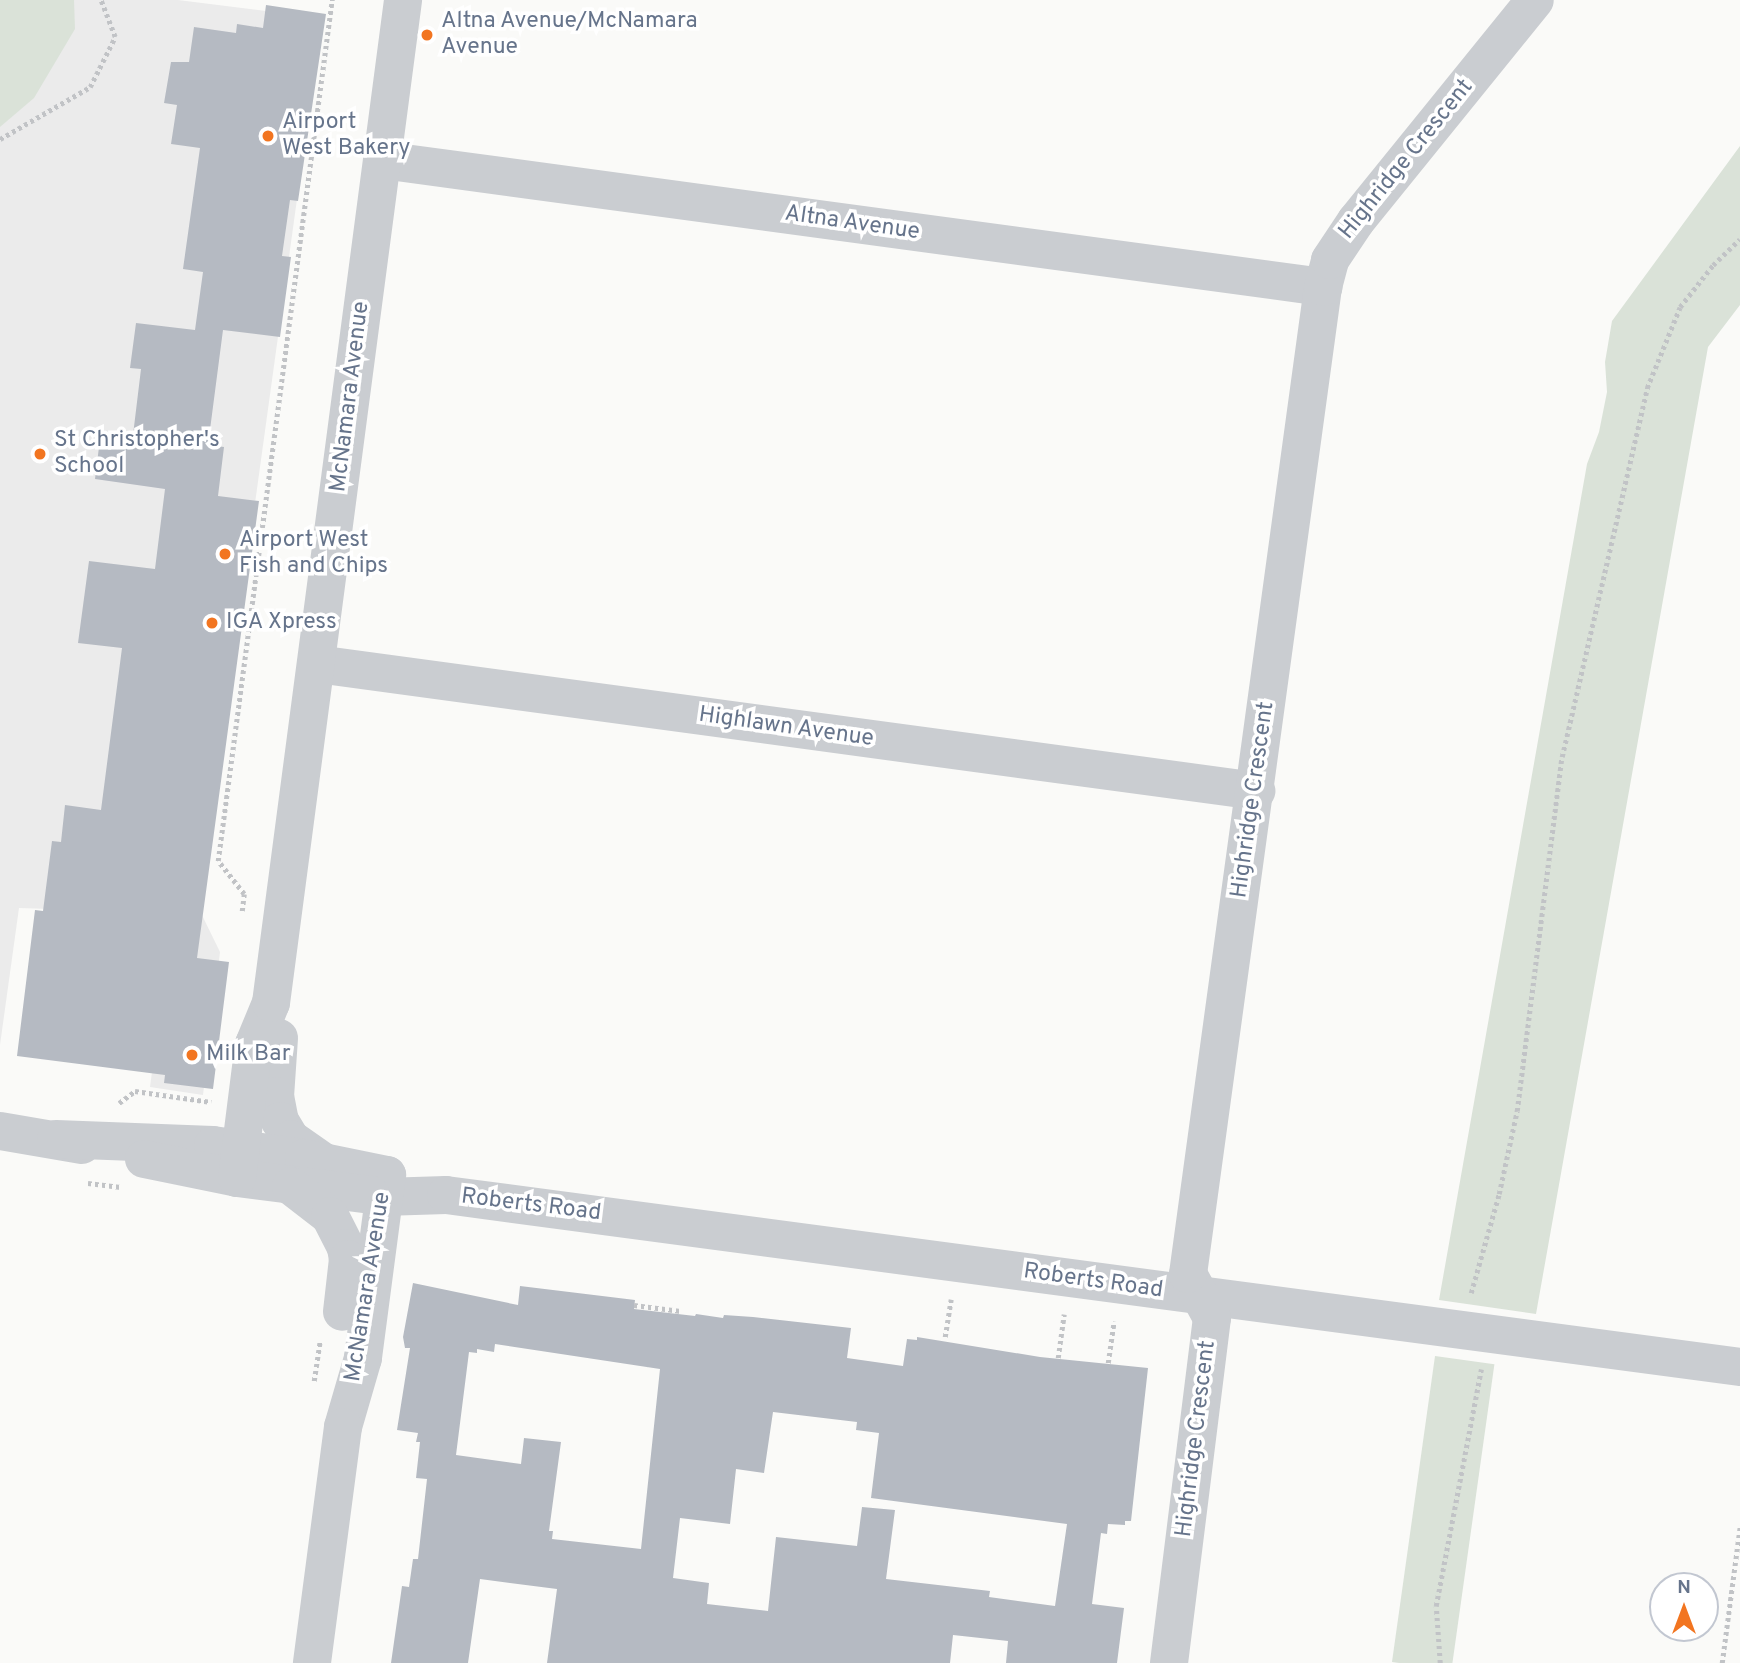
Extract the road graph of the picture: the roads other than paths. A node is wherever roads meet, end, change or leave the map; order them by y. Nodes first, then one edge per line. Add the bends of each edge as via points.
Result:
1 (402, 0) edge
2 (1535, 0) edge
3 (382, 160) junction
4 (1323, 287) junction
5 (317, 664) junction
6 (1256, 791) junction
7 (271, 1003) junction
8 (0, 1131) edge
9 (323, 1162) junction
10 (239, 1163) junction
11 (290, 1185) junction
12 (385, 1186) junction
13 (1200, 1297) junction
14 (1740, 1367) edge
15 (341, 1439) junction
16 (312, 1663) edge
17 (1169, 1663) edge

1 - 3 street, McNamara Avenue
2 - 4 street, Highridge Crescent via 1356,220 1330,260
3 - 4 street, Altna Avenue
3 - 5 street, McNamara Avenue
4 - 6 street, Highridge Crescent
5 - 6 street, Highlawn Avenue
5 - 7 street, McNamara Avenue
6 - 13 street, Highridge Crescent via 1188,1273
7 - 9 street, McNamara Avenue via 280,1032 275,1096 280,1121 290,1139
7 - 10 street, McNamara Avenue via 254,1044
8 - 10 street, Roberts Road
9 - 10 street, Roberts Road
9 - 12 street, Roberts Road
10 - 11 street, Roberts Road
11 - 12 street, Roberts Road
11 - 15 street, McNamara Avenue via 330,1216 346,1248 335,1381
12 - 13 street, Roberts Road
12 - 15 street, McNamara Avenue via 363,1358
13 - 14 street, Roberts Road
13 - 17 street, Highridge Crescent via 1212,1318
15 - 16 street, McNamara Avenue

